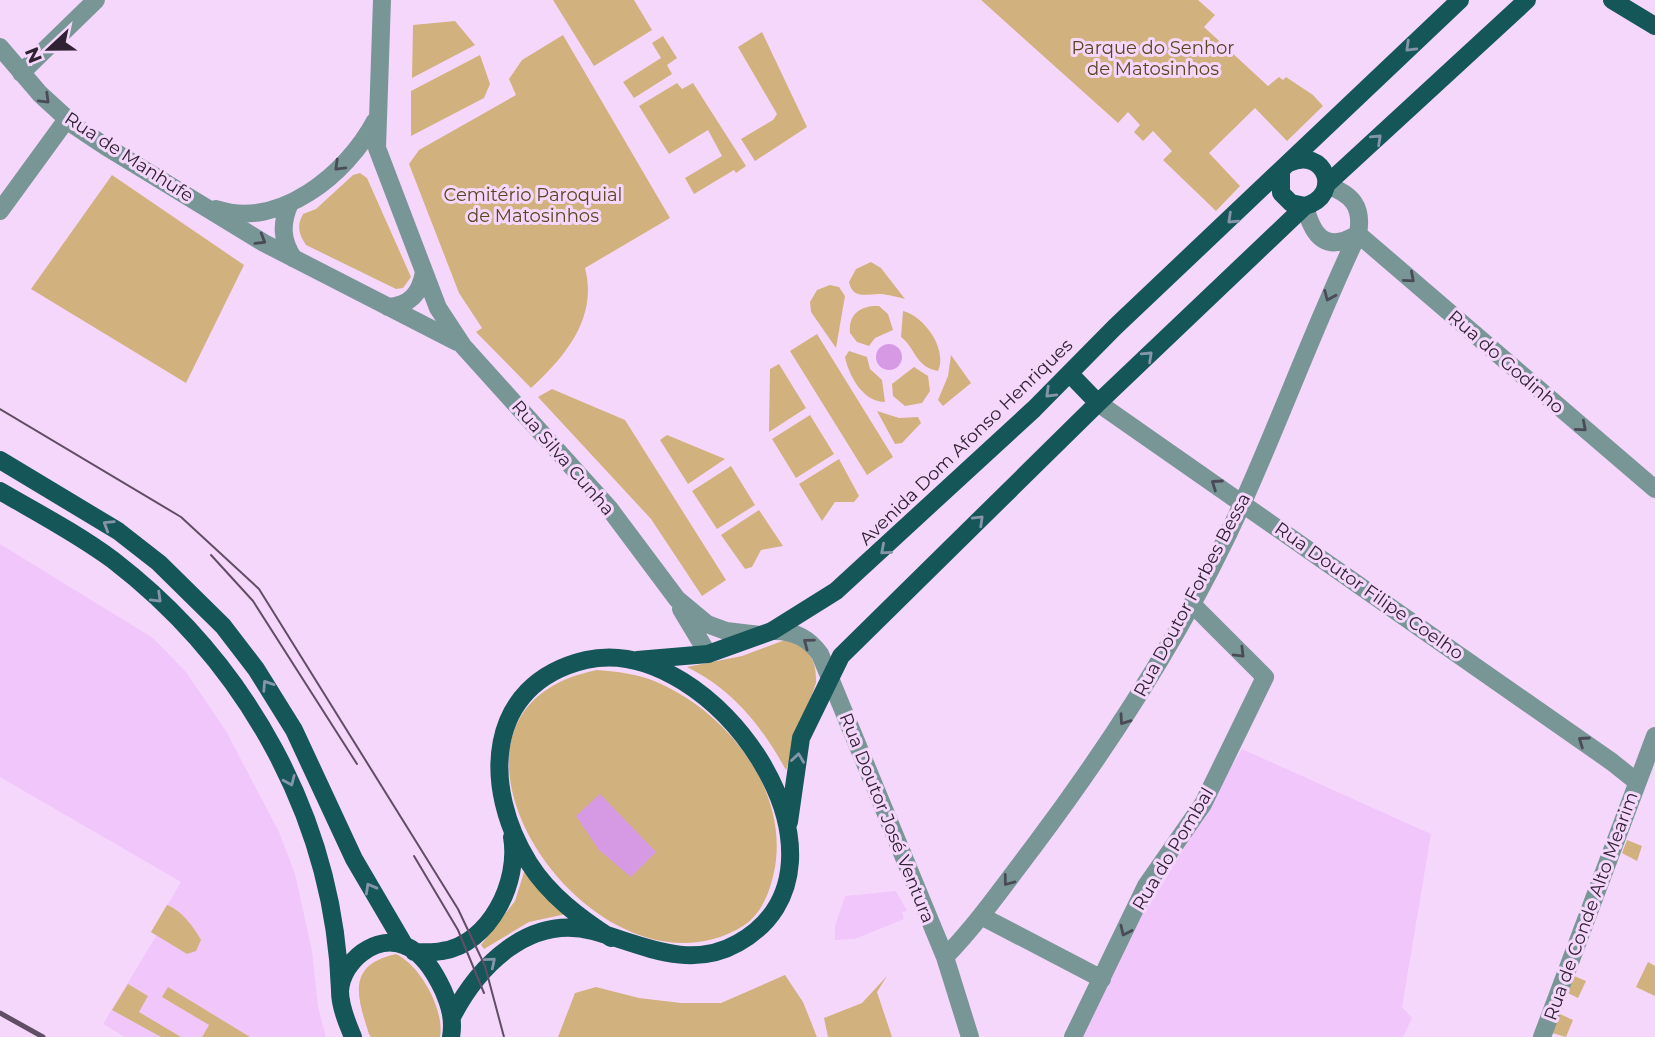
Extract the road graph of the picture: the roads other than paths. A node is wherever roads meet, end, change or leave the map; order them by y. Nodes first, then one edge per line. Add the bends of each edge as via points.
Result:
1 (96, 0) edge
2 (382, 0) edge
3 (1460, 0) edge
4 (1527, 0) edge
5 (1612, 0) edge
6 (1655, 26) edge
7 (0, 47) edge
8 (21, 73) junction
9 (376, 118) junction
10 (66, 119) junction
11 (1285, 167) junction
12 (1326, 185) junction
13 (290, 203) junction
14 (203, 204) junction
15 (1305, 206) junction
16 (0, 211) edge
17 (1358, 234) junction
18 (295, 259) junction
19 (424, 272) junction
20 (388, 307) junction
21 (463, 346) junction
22 (1070, 374) junction
23 (1098, 403) junction
24 (0, 460) edge
25 (1655, 489) edge
26 (0, 491) edge
27 (1243, 503) junction
28 (658, 574) junction
29 (1192, 604) junction
30 (766, 633) junction
31 (708, 654) junction
32 (634, 660) junction
33 (830, 674) junction
34 (1655, 736) edge
35 (1637, 782) junction
36 (789, 825) junction
37 (511, 830) junction
38 (981, 916) junction
39 (611, 938) junction
40 (410, 949) junction
41 (945, 957) junction
42 (1102, 979) junction
43 (340, 990) junction
44 (452, 1030) edge
45 (353, 1037) edge
46 (970, 1037) edge
47 (1073, 1037) edge
48 (1542, 1037) edge

1 - 8 street
2 - 9 street
3 -> 11 main road, Avenida Dom Afonso Henriques
12 -> 4 main road
5 - 6 main road
7 - 8 street, Rua de Manhufe
8 -> 10 street, Rua de Manhufe
9 -> 13 street via 339,167
9 - 19 street via 381,163
10 - 14 street, Rua de Manhufe
10 - 16 street
11 - 12 main road via 1311,160 1323,170
11 - 15 main road via 1279,186 1285,199
11 -> 22 main road, Avenida Dom Afonso Henriques
12 - 15 main road via 1321,197
12 - 17 street via 1355,200
13 - 14 street via 246,213
13 - 18 street via 282,227
14 -> 18 street, Rua de Manhufe
15 - 17 street via 1311,227 1330,243 1341,244
23 -> 15 main road
17 -> 25 street, Rua do Godinho
17 -> 27 street, Rua Doutor Forbes Bessa
18 - 20 street, Rua de Manhufe
19 - 20 street via 412,300
19 - 21 street via 444,320
20 - 21 street, Rua de Manhufe
21 - 28 street, Rua Silva Cunha via 608,508
22 - 23 main road
22 -> 30 main road, Avenida Dom Afonso Henriques via 849,581 808,611
27 -> 23 street, Rua Doutor Filipe Coelho
33 -> 23 main road via 856,639
40 -> 24 main road via 361,871 293,730 223,626 159,563 118,531
26 -> 43 main road via 111,559 149,590 216,660 244,699 284,768 318,852 337,928
27 - 29 street, Rua Doutor Forbes Bessa
35 -> 27 street, Rua Doutor Filipe Coelho
28 - 30 street, Rua Silva Cunha via 677,599 707,624 726,631
28 - 31 street, Rua Silva Cunha
29 -> 38 street, Rua Doutor Forbes Bessa via 1132,708
29 -> 42 street, Rua do Pombal via 1265,677 1203,804 1146,886
30 - 31 main road, Avenida Dom Afonso Henriques
33 -> 30 street, Rua Doutor José Ventura via 807,639 783,630
31 - 32 main road, Avenida Dom Afonso Henriques
32 - 36 main road via 690,687 733,723 767,769
32 - 37 main road, Avenida Dom Afonso Henriques via 589,659 568,665 530,688 516,706 503,735 498,770
36 -> 33 main road via 801,738
33 - 41 street, Rua Doutor José Ventura
34 - 35 street, Rua de Conde Alto Mearim
35 - 48 street, Rua de Conde Alto Mearim
36 - 39 main road via 783,890 771,912 740,942 694,956 649,950
37 - 39 main road via 530,865 553,893
37 - 40 main road via 511,876 495,913 464,943 442,951
38 - 41 street, Rua Doutor Forbes Bessa
38 - 42 street
44 -> 39 main road via 485,966 519,942 540,932 568,928
40 - 43 main road via 388,944 359,954 349,963
40 - 44 main road via 435,972
41 - 46 street, Rua Doutor José Ventura
42 - 47 street, Rua do Pombal
43 - 45 main road

